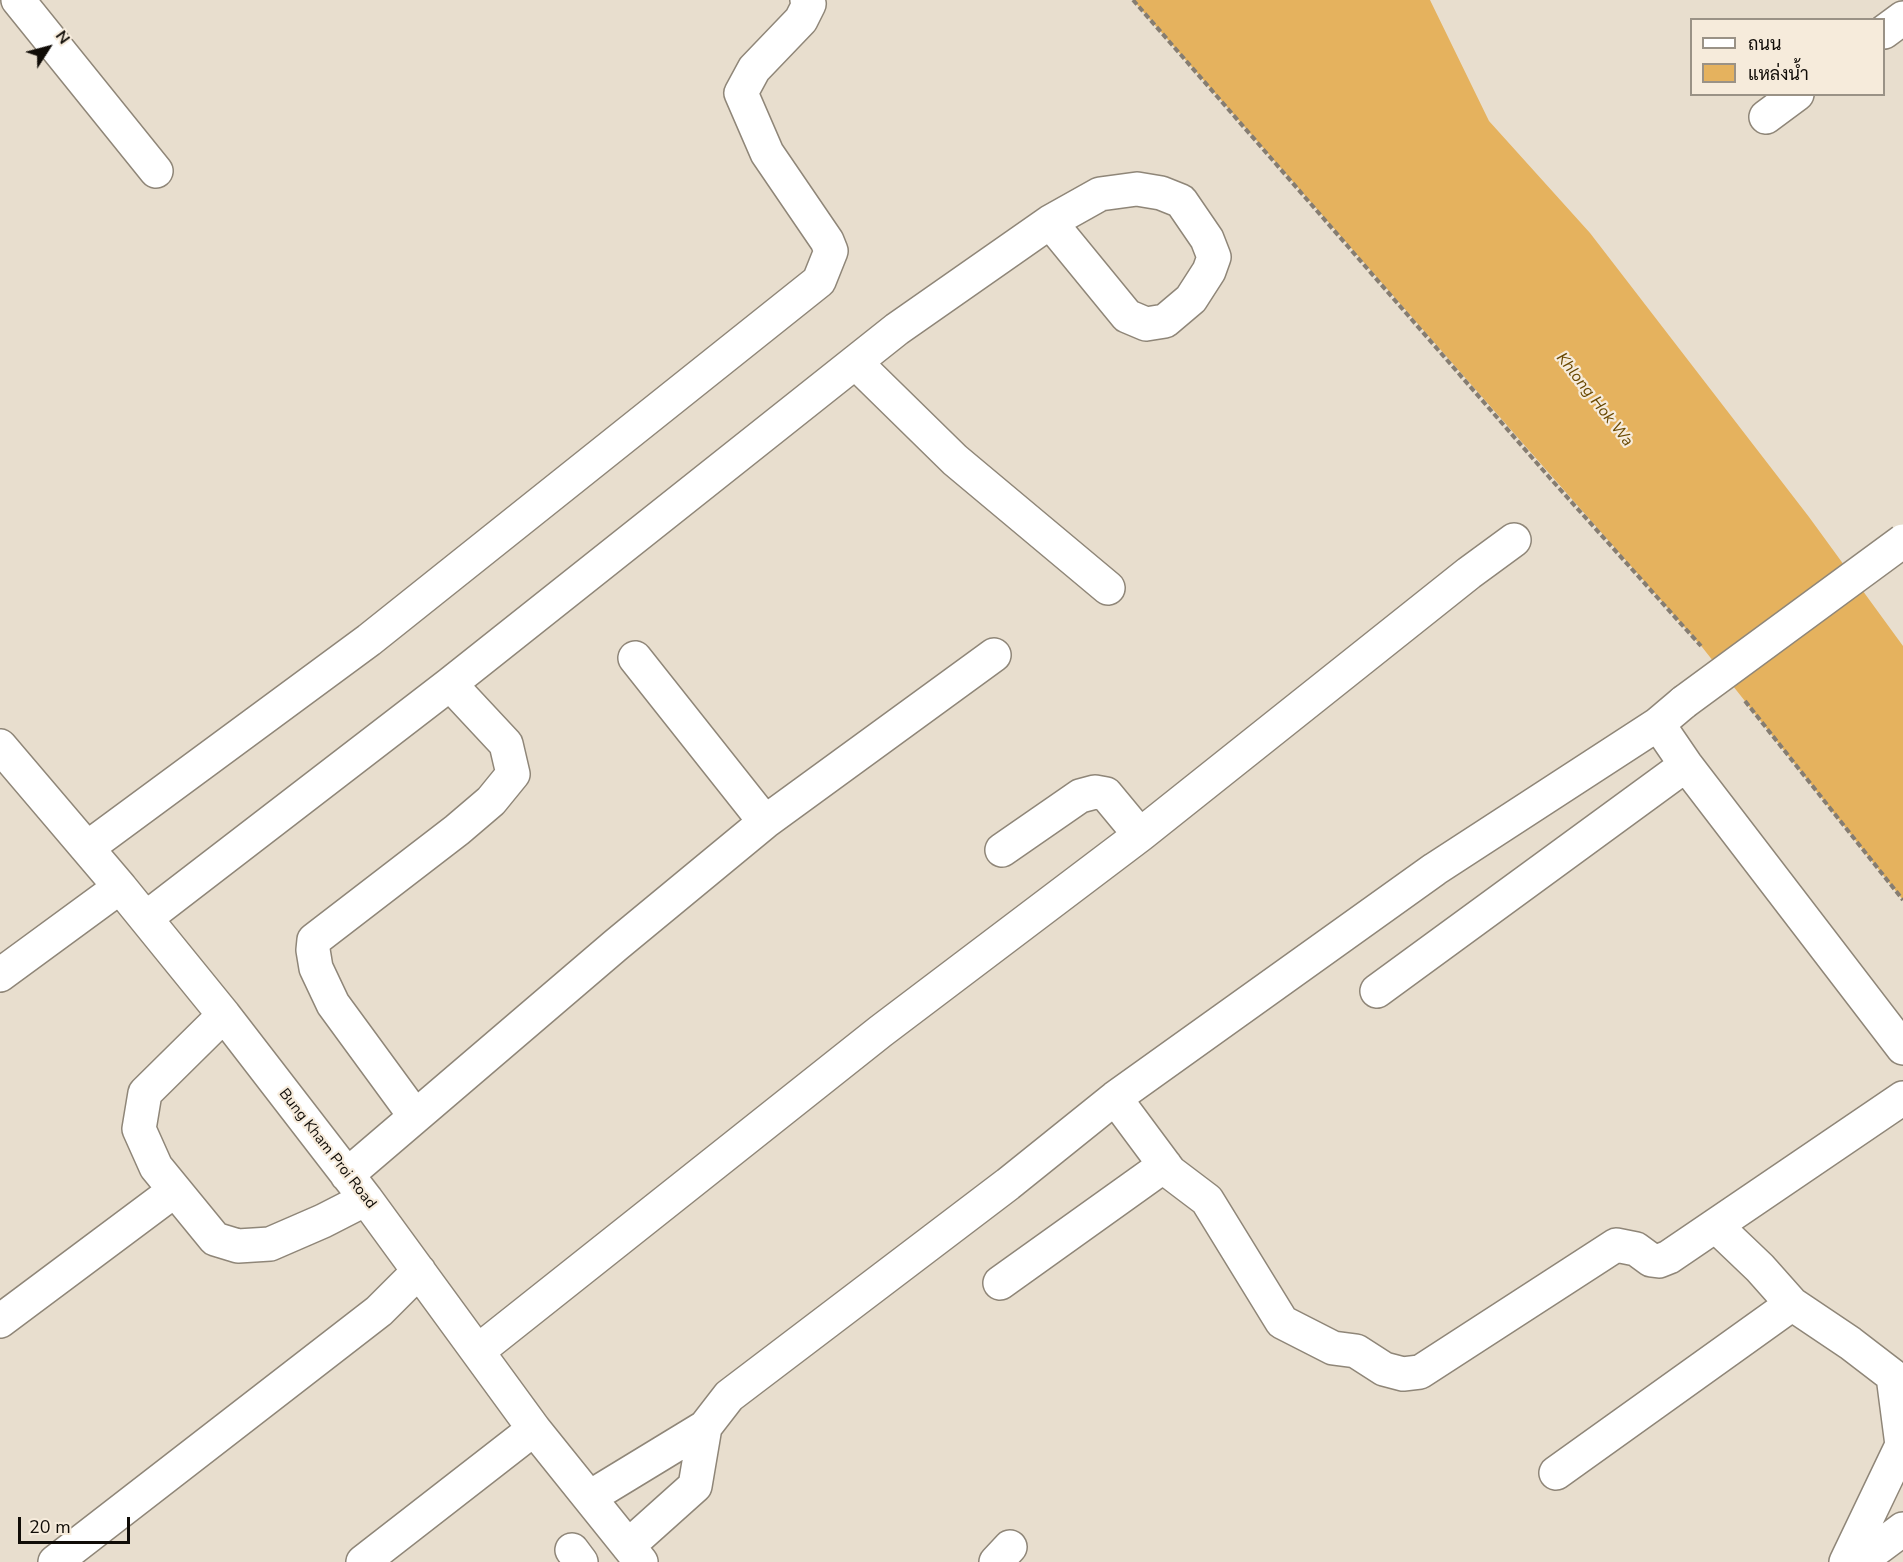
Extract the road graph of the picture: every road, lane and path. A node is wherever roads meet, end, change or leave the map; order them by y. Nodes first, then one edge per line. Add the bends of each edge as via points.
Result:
1 (7, 0) edge
2 (18, 0) edge
3 (807, 0) edge
4 (1133, 0) edge
5 (0, 5) edge
6 (1903, 18) edge
7 (1885, 31) edge
8 (1794, 96) edge
9 (1766, 117) dead end
10 (156, 171) dead end
11 (1050, 222) junction
12 (856, 363) junction
13 (1514, 540) dead end
14 (1903, 541) edge
15 (1108, 588) dead end
16 (1702, 647) dead end
17 (994, 656) dead end
18 (635, 658) dead end
19 (450, 684) junction
20 (1740, 694) dead end
21 (1658, 724) junction
22 (0, 746) edge
23 (1686, 765) junction
24 (765, 822) junction
25 (1140, 836) junction
26 (87, 848) junction
27 (1002, 850) dead end
28 (120, 887) junction
29 (1903, 900) edge
30 (146, 918) junction
31 (0, 975) edge
32 (1377, 991) dead end
33 (224, 1015) junction
34 (1903, 1048) edge
35 (1115, 1098) junction
36 (1903, 1098) edge
37 (415, 1116) junction
38 (1165, 1165) junction
39 (357, 1187) junction
40 (174, 1191) junction
41 (1716, 1226) junction
42 (419, 1271) junction
43 (999, 1283) dead end
44 (1792, 1304) junction
45 (0, 1321) edge
46 (478, 1351) junction
47 (1898, 1372) edge
48 (705, 1427) junction
49 (534, 1429) junction
50 (1556, 1473) dead end
51 (590, 1497) junction
52 (1903, 1529) edge
53 (634, 1554) edge
54 (55, 1562) edge
55 (363, 1562) edge
56 (1846, 1562) edge
57 (1859, 1562) edge

1 - 5 street
2 - 10 street
3 - 26 street via 809,4 801,20 753,69 741,93 767,153 827,241 831,251 819,280 369,640
4 - 16 path
6 - 7 street
8 - 9 street
11 - 11 street via 1127,316 1146,324 1165,321 1191,299 1214,257 1207,239 1181,201 1161,193 1137,189 1100,194
11 - 12 street via 897,329
12 - 15 street via 955,460
12 - 19 street
13 - 25 street
14 - 21 street, bridge
17 - 24 street
18 - 24 street
19 - 30 street
19 - 37 street via 506,744 513,774 491,801 457,830 314,940 313,950 316,968 333,1004
20 - 29 path
21 - 23 street
21 - 35 street via 1435,869
22 - 26 street, Bung Kham Proi Road
23 - 32 street
23 - 34 street
24 - 37 street
25 - 27 street via 1106,794 1095,792 1080,795
25 - 46 street via 881,1031
26 - 28 street, Bung Kham Proi Road
28 - 30 street, Bung Kham Proi Road
28 - 31 street
30 - 33 street, Bung Kham Proi Road
33 - 39 street, Bung Kham Proi Road
33 - 40 street via 145,1093 139,1129 156,1167
35 - 38 street
35 - 48 street via 729,1396
36 - 41 street
37 - 39 street
38 - 41 street via 1207,1200 1282,1323 1333,1348 1356,1351 1384,1369 1402,1374 1420,1372 1616,1245 1626,1245 1659,1261
38 - 43 street
39 - 40 street via 323,1221 270,1244 238,1246 215,1239
39 - 42 street, Bung Kham Proi Road
40 - 45 street
41 - 44 street
42 - 46 street, Bung Kham Proi Road
42 - 54 street via 379,1311
44 - 47 street
44 - 50 street
46 - 49 street, Bung Kham Proi Road
47 - 56 street via 1902,1445
48 - 51 street
48 - 53 street via 695,1486
49 - 51 street, Bung Kham Proi Road
49 - 55 street
51 - 53 street, Bung Kham Proi Road
52 - 57 street

